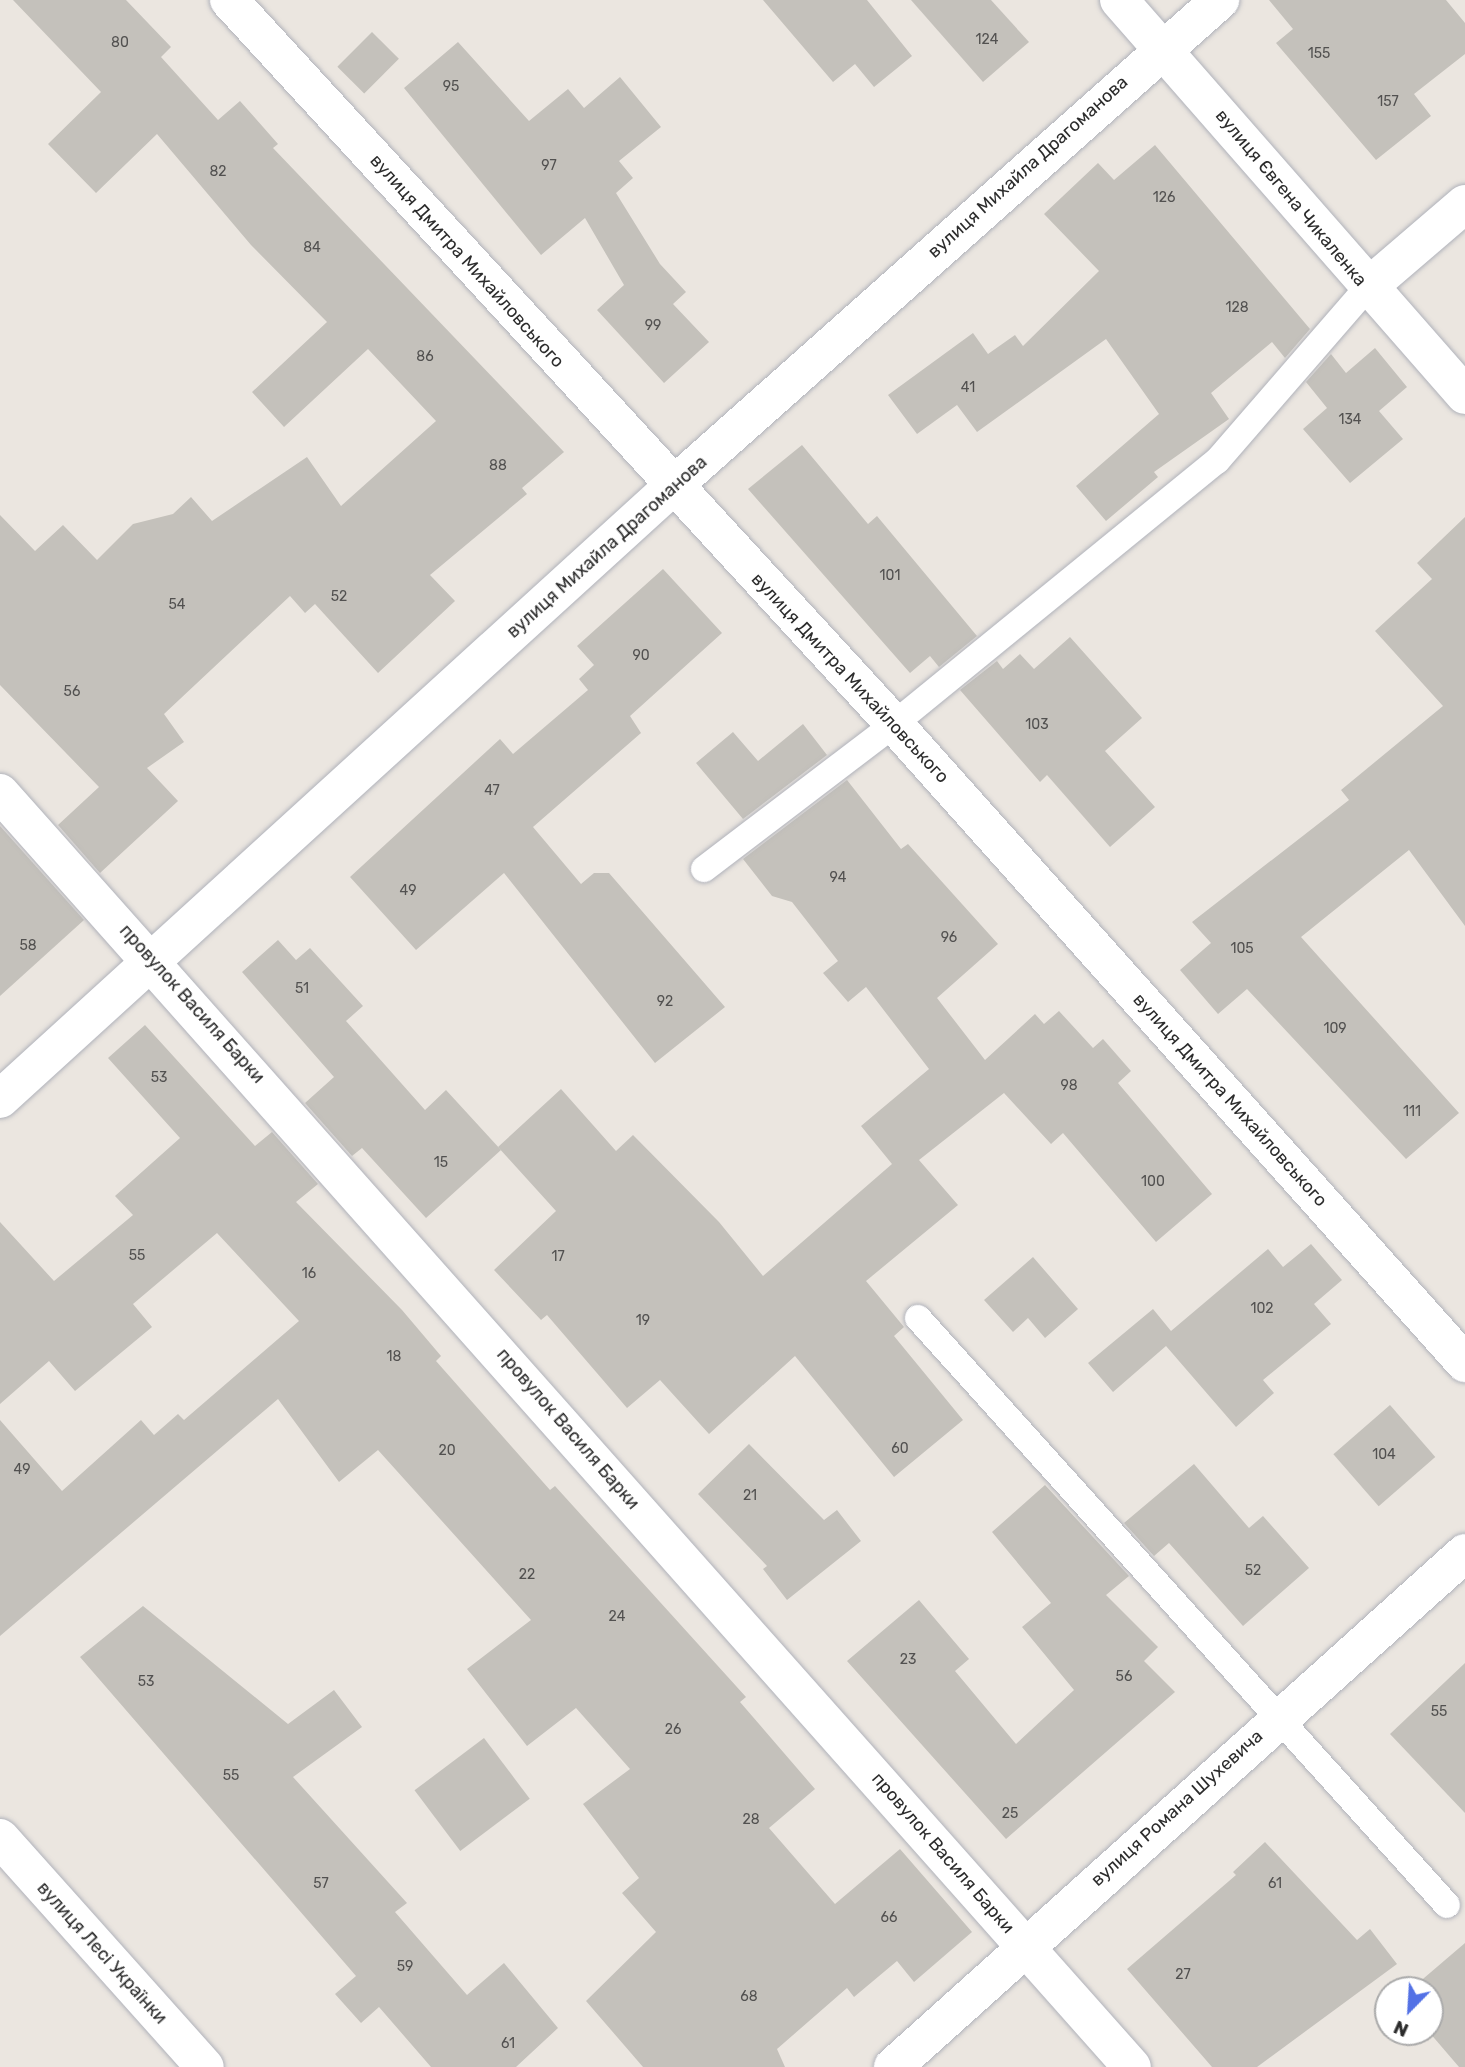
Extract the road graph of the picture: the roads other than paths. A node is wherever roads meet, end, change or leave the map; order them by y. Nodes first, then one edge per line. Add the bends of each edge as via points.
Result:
1 (229, 0) edge
2 (1119, 0) edge
3 (1220, 0) edge
4 (1162, 47) junction
5 (1465, 204) edge
6 (1367, 288) junction
7 (1465, 394) edge
8 (673, 486) junction
9 (894, 724) junction
10 (0, 793) edge
11 (704, 869) dead end
12 (152, 959) junction
13 (0, 1100) edge
14 (918, 1318) dead end
15 (1465, 1363) edge
16 (1465, 1553) edge
17 (1281, 1716) junction
18 (0, 1838) edge
19 (1447, 1905) dead end
20 (1025, 1945) junction
21 (205, 2067) edge
22 (893, 2067) edge
23 (1132, 2067) edge

1 - 8 street, вулиця Дмитра Михайловського
2 - 4 street, вулиця Євгена Чикаленка
3 - 4 street, вулиця Михайла Драгоманова
4 - 6 street, вулиця Євгена Чикаленка
4 - 8 street, вулиця Михайла Драгоманова
5 - 6 street
6 - 7 street, вулиця Євгена Чикаленка
6 - 9 lane via 1217,461
8 - 9 street, вулиця Дмитра Михайловського
8 - 12 street, вулиця Михайла Драгоманова
9 - 11 lane
9 - 15 street, вулиця Дмитра Михайловського
10 - 12 street, провулок Василя Барки
12 - 13 street, вулиця Михайла Драгоманова
12 - 20 street, провулок Василя Барки
14 - 17 lane
16 - 17 street, вулиця Романа Шухевича
17 - 19 lane
17 - 20 street, вулиця Романа Шухевича
18 - 21 street, вулиця Лесі Українки
20 - 22 street, вулиця Романа Шухевича
20 - 23 street, провулок Василя Барки

